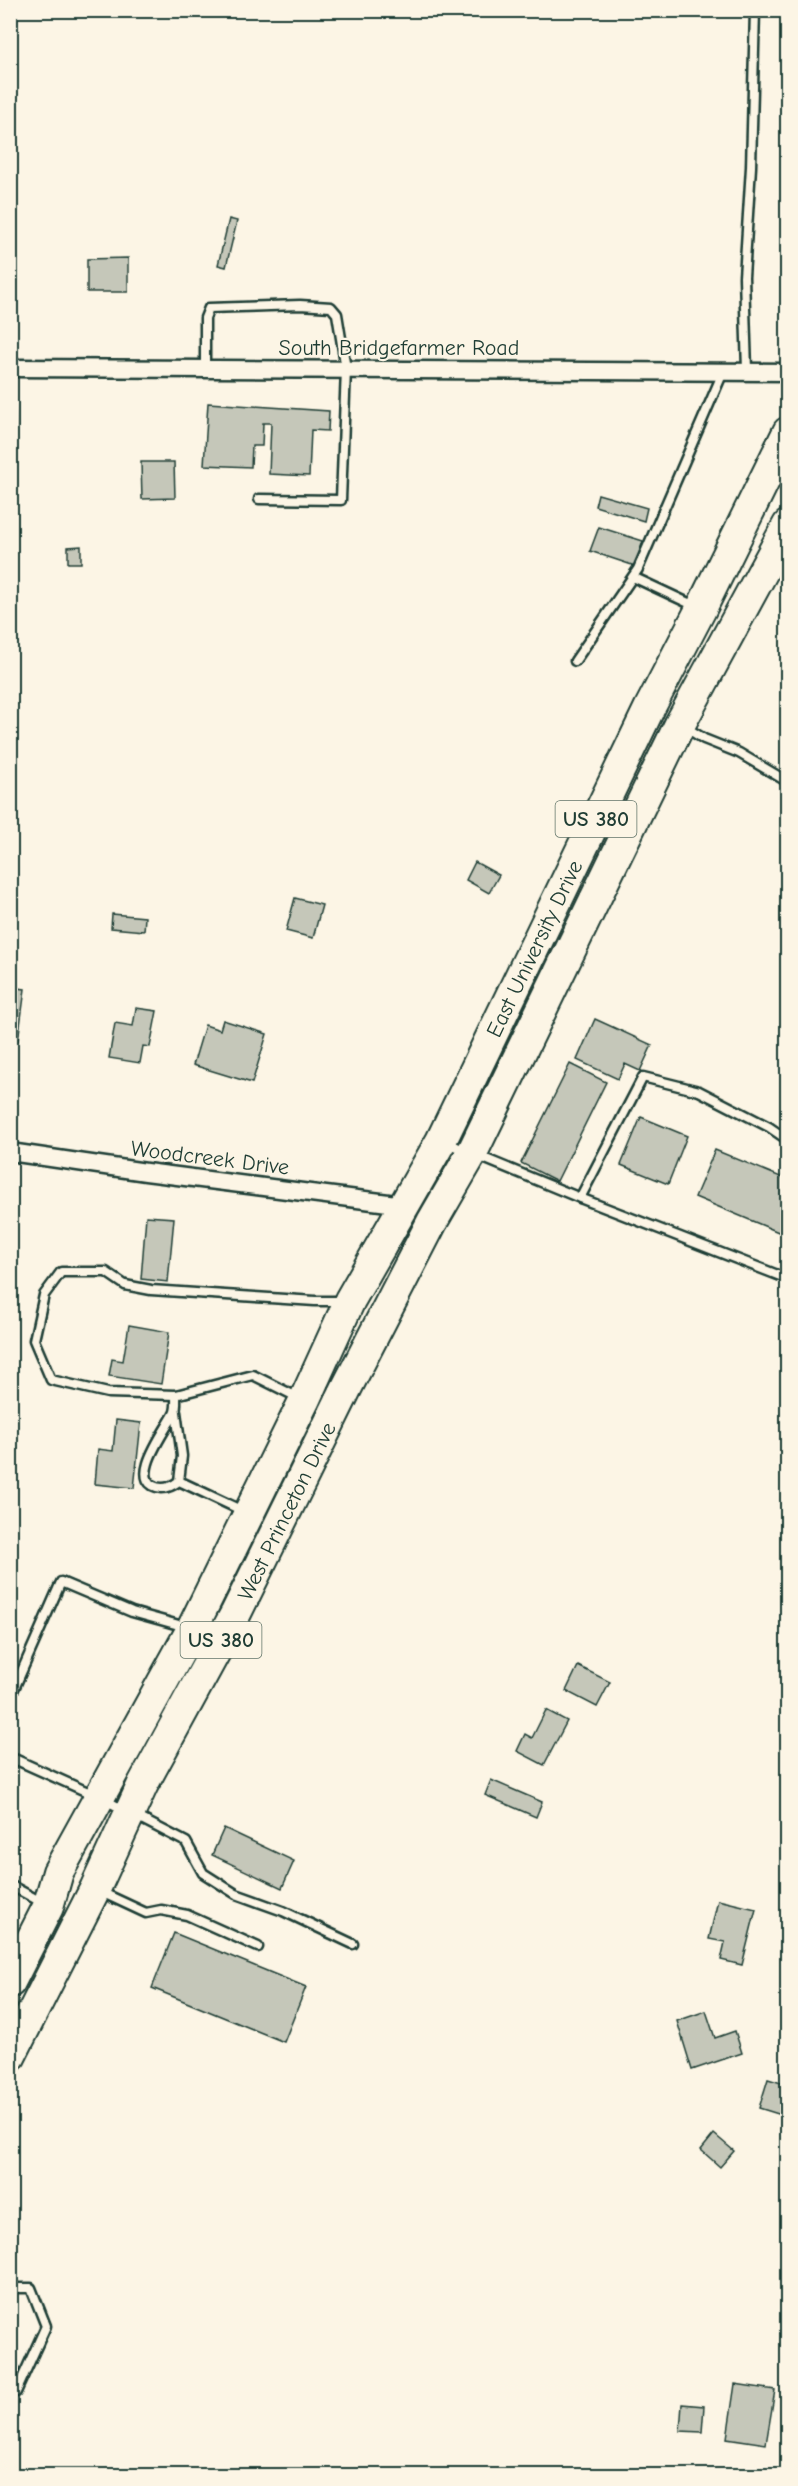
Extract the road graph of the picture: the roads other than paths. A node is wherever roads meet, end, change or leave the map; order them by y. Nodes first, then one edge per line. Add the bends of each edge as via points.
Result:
1 (755, 10) edge
2 (10, 368) edge
3 (206, 369) junction
4 (346, 369) junction
5 (724, 370) junction
6 (747, 370) junction
7 (788, 372) edge
8 (788, 432) edge
9 (259, 499) dead end
10 (788, 525) edge
11 (633, 577) junction
12 (701, 609) junction
13 (575, 661) dead end
14 (680, 724) junction
15 (788, 782) edge
16 (788, 1140) edge
17 (441, 1141) junction
18 (10, 1152) edge
19 (472, 1153) junction
20 (580, 1198) junction
21 (404, 1205) junction
22 (432, 1222) joint
23 (788, 1279) edge
24 (350, 1300) junction
25 (176, 1395) junction
26 (304, 1401) junction
27 (176, 1412) junction
28 (179, 1481) junction
29 (249, 1514) junction
30 (192, 1629) junction
31 (10, 1698) edge
32 (10, 1756) edge
33 (101, 1798) junction
34 (130, 1814) junction
35 (10, 1885) edge
36 (95, 1889) junction
37 (48, 1906) junction
38 (353, 1944) dead end
39 (258, 1947) dead end
40 (10, 1982) edge
41 (10, 2057) edge
42 (10, 2288) edge
43 (10, 2390) edge

1 - 6 lane via 744,276
2 - 3 street, South Bridgefarmer Road
3 - 4 street, South Bridgefarmer Road
3 - 4 lane via 205,318 209,308 300,305 331,307 337,314
4 - 5 street, South Bridgefarmer Road
4 - 9 lane via 341,500
5 - 6 street, South Bridgefarmer Road
5 - 11 lane
6 - 7 street, South Bridgefarmer Road
8 - 12 highway, East University Drive / US 380
10 - 14 highway, East University Drive / US 380
11 - 12 lane
11 - 13 lane
12 - 17 highway, East University Drive / US 380
14 - 15 lane
14 - 19 highway, East University Drive / US 380
16 - 20 lane via 699,1091 643,1077
17 - 19 lane
17 - 21 highway, East University Drive / US 380
18 - 21 street, Woodcreek Drive
19 - 20 lane
19 - 22 highway, East University Drive / US 380
20 - 23 lane
21 - 24 highway, West Princeton Drive / US 380
22 - 34 highway, West Princeton Drive / US 380 via 235,1615
24 - 25 lane via 151,1290 125,1285 106,1272 61,1272 44,1295 34,1340 51,1380 108,1393
24 - 26 highway, West Princeton Drive / US 380
25 - 26 lane via 253,1375
25 - 27 lane
26 - 29 highway, West Princeton Drive / US 380
27 - 28 lane via 182,1456
27 - 28 lane via 148,1461 146,1473 157,1487 166,1488
28 - 29 lane
29 - 30 highway, West Princeton Drive / US 380
30 - 31 lane via 132,1612 61,1582
30 - 33 highway, West Princeton Drive / US 380
32 - 33 lane
33 - 34 lane
33 - 37 highway, West Princeton Drive / US 380 via 58,1872
34 - 36 highway, West Princeton Drive / US 380
34 - 38 lane via 186,1842 203,1873 236,1894 284,1911
35 - 37 lane
36 - 39 lane via 146,1913 161,1910 187,1915
36 - 41 highway, West Princeton Drive / US 380
37 - 40 highway, West Princeton Drive / US 380
42 - 43 lane via 31,2288 46,2326 16,2392

